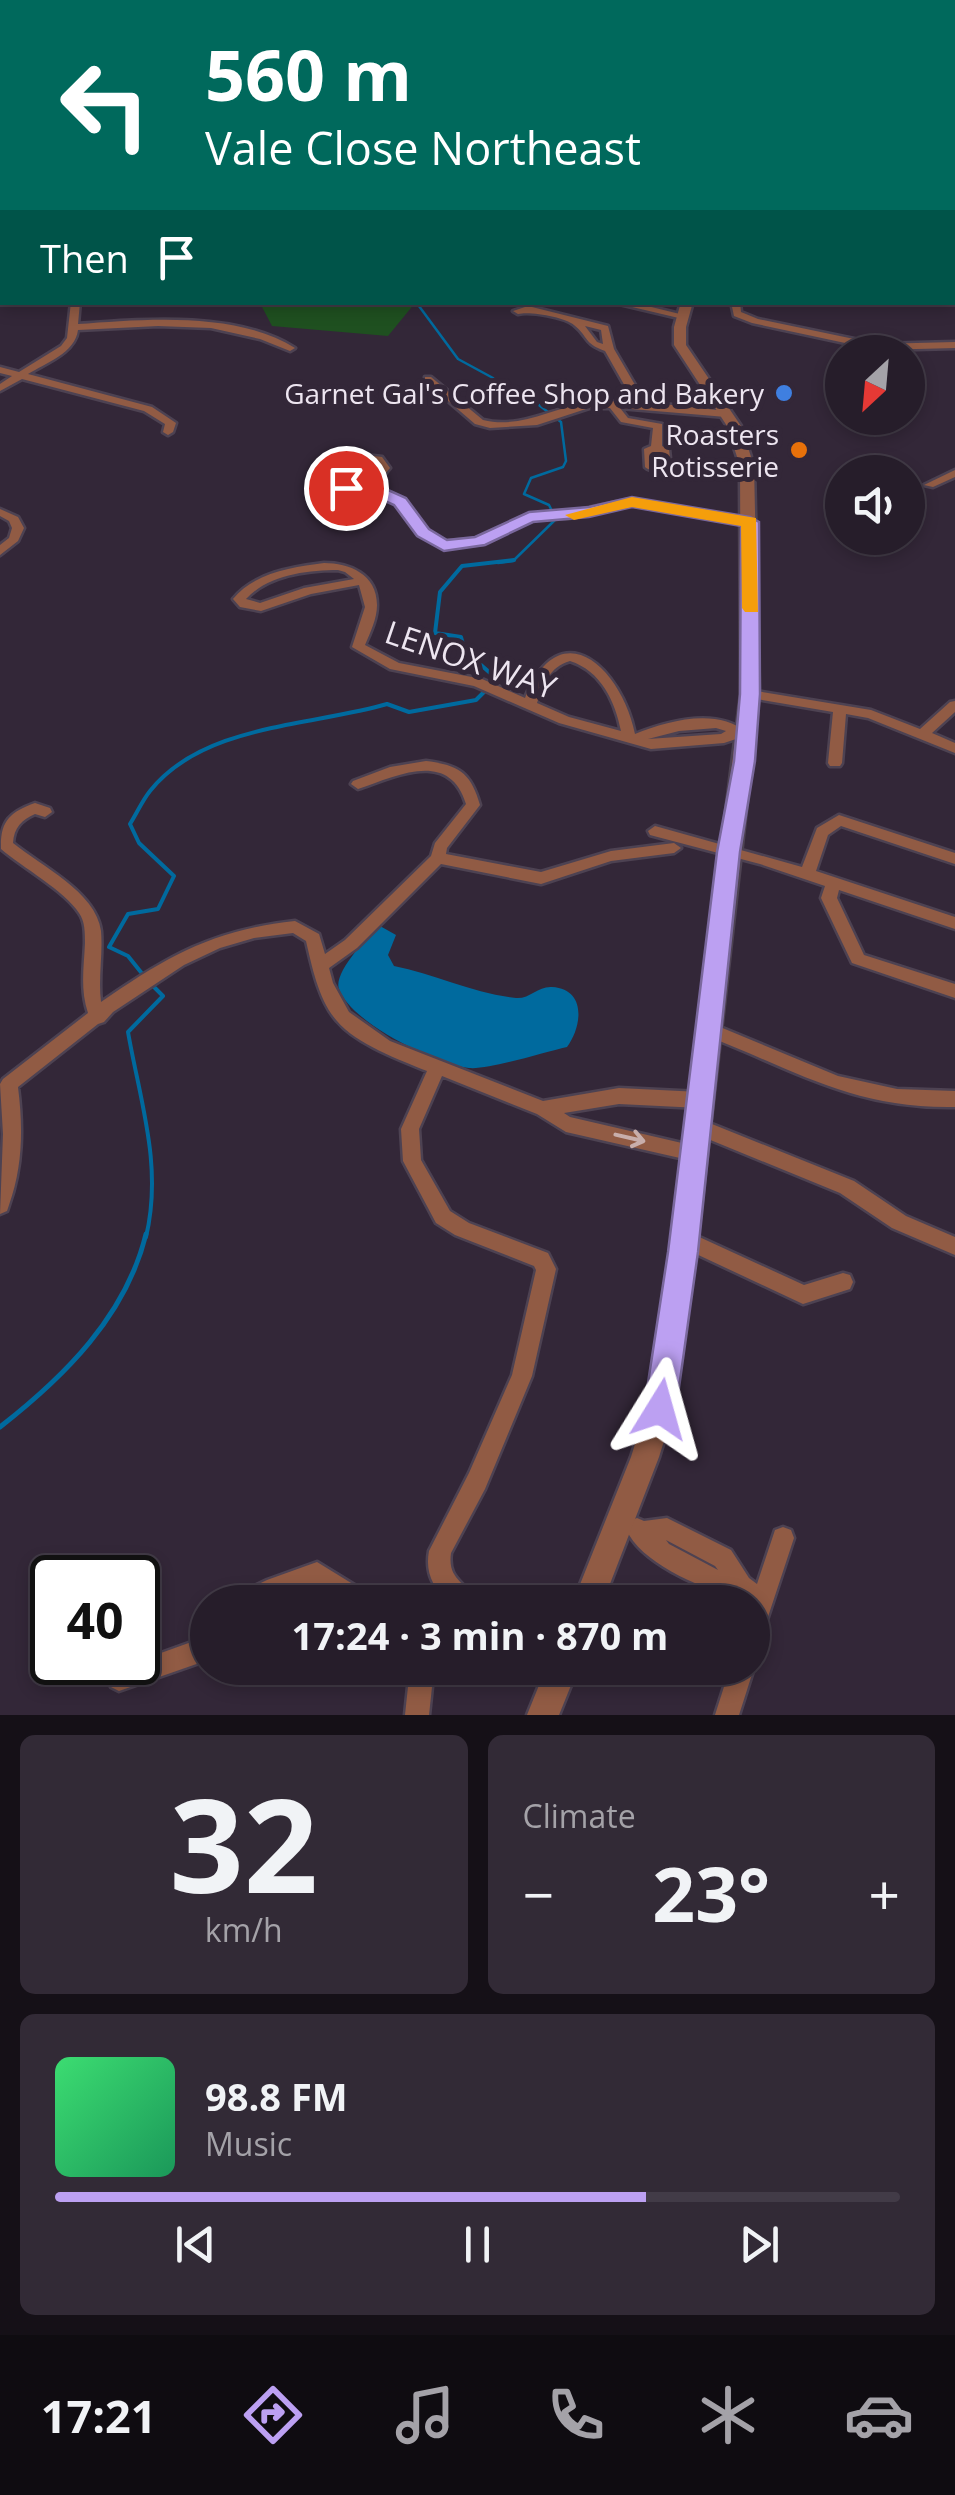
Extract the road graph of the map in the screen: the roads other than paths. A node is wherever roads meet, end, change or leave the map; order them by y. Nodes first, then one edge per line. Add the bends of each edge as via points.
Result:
1 (76, 305) edge
2 (646, 305) edge
3 (736, 305) edge
4 (685, 309) edge
5 (518, 311) dead end
6 (576, 321) junction
7 (74, 327) junction
8 (955, 346) edge
9 (290, 348) dead end
10 (609, 350) junction
11 (0, 370) edge
12 (23, 376) junction
13 (428, 379) dead end
14 (0, 388) edge
15 (641, 404) junction
16 (614, 407) junction
17 (726, 414) junction
18 (168, 432) dead end
19 (656, 449) dead end
20 (955, 473) edge
21 (929, 485) dead end
22 (365, 491) dead end
23 (0, 512) edge
24 (750, 522) junction
25 (0, 550) edge
26 (361, 581) junction
27 (750, 694) junction
28 (530, 705) junction
29 (955, 705) edge
30 (840, 709) junction
31 (741, 733) junction
32 (924, 733) junction
33 (632, 739) junction
34 (955, 748) edge
35 (835, 763) dead end
36 (358, 784) dead end
37 (45, 812) dead end
38 (4, 826) edge
39 (724, 851) junction
40 (438, 858) junction
41 (955, 859) edge
42 (807, 874) junction
43 (834, 883) junction
44 (955, 923) edge
45 (319, 967) junction
46 (955, 991) edge
47 (98, 1016) junction
48 (708, 1030) junction
49 (438, 1068) junction
50 (5, 1091) edge
51 (955, 1099) edge
52 (586, 1102) junction
53 (544, 1109) junction
54 (698, 1113) junction
55 (582, 1128) junction
56 (7, 1148) edge
57 (693, 1153) junction
58 (0, 1205) edge
59 (684, 1239) junction
60 (955, 1246) edge
61 (843, 1282) dead end
62 (631, 1526) junction
63 (782, 1538) dead end
64 (285, 1585) edge
65 (334, 1585) edge
66 (447, 1585) edge
67 (598, 1585) edge
68 (736, 1585) edge
69 (767, 1585) edge
70 (190, 1654) edge
71 (160, 1665) edge
72 (420, 1685) edge
73 (555, 1685) edge
74 (737, 1685) edge
75 (417, 1715) edge
76 (544, 1715) edge
77 (727, 1715) edge

1 - 7 street
2 - 4 street
3 - 8 street via 737,314 755,321 878,347
4 - 17 street via 679,335 685,356
5 - 6 street
6 - 10 street via 594,344
6 - 10 street via 605,328
7 - 9 street via 192,322
7 - 12 street via 64,348
10 - 15 street
11 - 12 street
12 - 14 street
12 - 18 street via 148,409 170,424
13 - 16 street via 479,422 508,427 565,410
15 - 16 street
15 - 17 street
16 - 19 street via 625,420 658,426
17 - 24 street via 744,453
20 - 21 street
22 - 24 street via 400,502 423,532 444,545 479,542 512,523 632,502
23 - 25 street via 18,528
24 - 27 street
26 - 26 street, LENOX WAY via 348,568 332,566 254,584 238,599 261,607
26 - 28 street, LENOX WAY via 371,598 358,647 395,666 476,682
27 - 30 street
27 - 31 street
28 - 33 street, LENOX WAY
28 - 33 street via 550,662 576,657 616,691
29 - 32 street
30 - 32 street
30 - 35 street
31 - 33 street, LENOX WAY via 724,738 691,732 651,744
31 - 39 street
32 - 34 street
36 - 40 street via 410,766 442,767 464,780 473,805
37 - 38 street via 29,810
38 - 47 street via 6,845 86,910 93,938 89,998
39 - 40 street via 710,856 684,847 611,856 541,878
39 - 42 street
39 - 48 street
40 - 45 street via 352,944
41 - 42 street via 838,820 822,832
42 - 43 street
43 - 44 street
43 - 46 street via 829,898 858,959
45 - 47 street via 313,938 296,928 236,938 176,962
45 - 49 street via 343,1017 384,1046
47 - 50 street
48 - 51 street via 853,1086
48 - 54 street
49 - 53 street
49 - 66 street via 410,1129 412,1161 443,1218 541,1259 546,1268 522,1376 440,1551
50 - 56 street
52 - 53 street
52 - 54 street via 598,1105 619,1096
52 - 55 street
53 - 55 street
54 - 57 street
54 - 60 street
55 -> 57 street
56 - 58 street via 9,1182
57 - 59 street
59 - 61 street via 803,1295
59 - 62 street via 660,1409
62 - 67 street
62 - 68 street via 661,1552 714,1581
63 - 69 street
64 - 65 street via 317,1574
70 - 71 street
72 - 75 street
73 - 76 street
74 - 77 street

